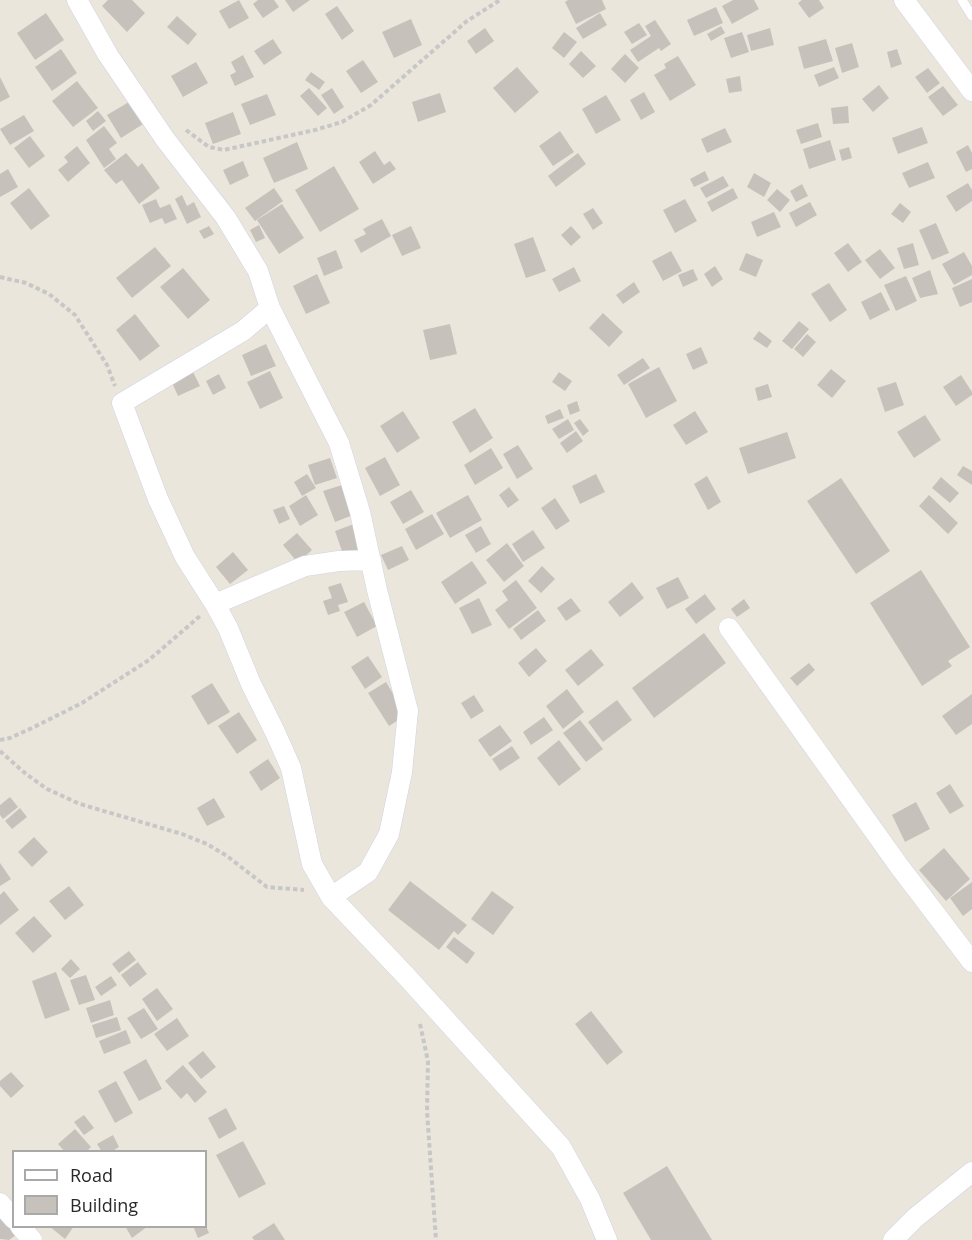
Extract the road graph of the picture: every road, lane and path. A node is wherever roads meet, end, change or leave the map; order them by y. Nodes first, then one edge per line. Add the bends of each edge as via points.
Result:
1 (77, 0) edge
2 (500, 0) edge
3 (904, 0) edge
4 (962, 0) edge
5 (972, 16) edge
6 (972, 91) edge
7 (165, 139) junction
8 (0, 277) edge
9 (270, 308) junction
10 (122, 402) junction
11 (371, 560) junction
12 (215, 603) junction
13 (729, 628) dead end
14 (0, 740) edge
15 (0, 751) edge
16 (331, 897) junction
17 (972, 962) edge
18 (419, 1018) dead end
19 (972, 1172) edge
20 (0, 1203) edge
21 (12, 1217) edge
22 (21, 1228) edge
23 (32, 1240) edge
24 (436, 1240) edge
25 (608, 1240) edge
26 (893, 1240) edge

1 - 7 street via 108,55
2 - 7 path via 467,21 371,105 342,122 224,150 209,147 184,128
3 - 6 street
4 - 5 lane
7 - 9 street via 226,218 258,271
8 - 10 path via 49,294 75,315 107,365
9 - 10 street via 243,331
9 - 11 street via 339,443
10 - 12 street via 184,557
11 - 12 street via 305,566
11 - 16 street via 408,711 402,772 389,834 368,872
12 - 14 path via 149,660 82,703
12 - 16 street via 291,768 312,864
13 - 17 street
15 - 16 path via 47,789 80,804 207,844 267,887
16 - 25 street via 561,1147
18 - 24 path via 428,1061 427,1111
19 - 26 street
20 - 21 street
22 - 23 street

